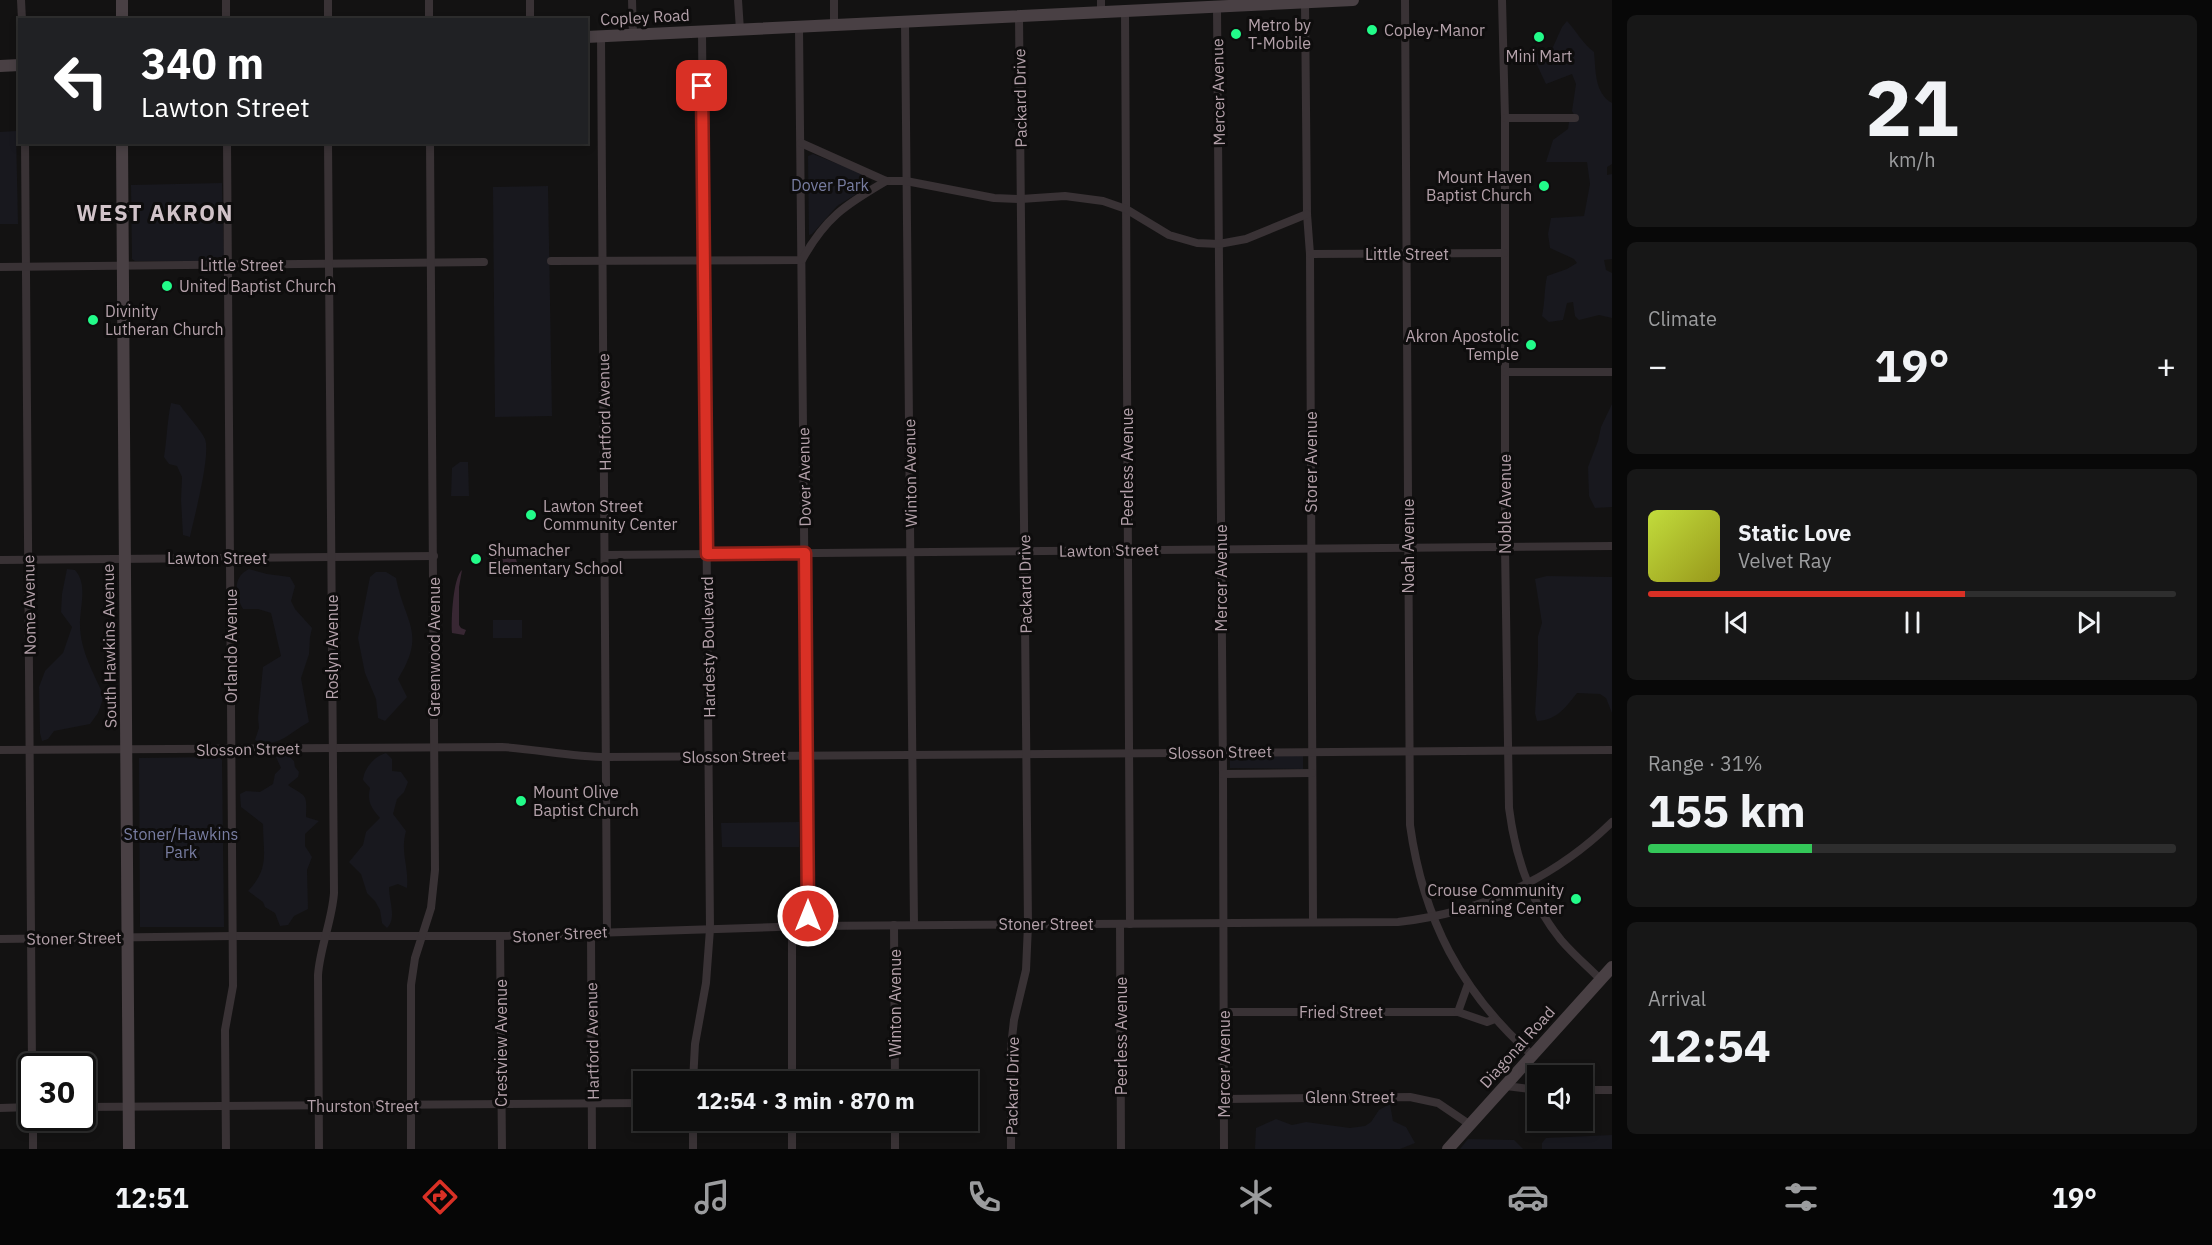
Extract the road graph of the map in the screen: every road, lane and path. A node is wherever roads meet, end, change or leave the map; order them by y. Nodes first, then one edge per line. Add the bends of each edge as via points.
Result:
1 (21, 0) edge
2 (122, 0) edge
3 (226, 0) edge
4 (328, 0) edge
5 (429, 0) edge
6 (530, 0) edge
7 (632, 0) edge
8 (738, 0) edge
9 (834, 0) edge
10 (1353, 0) edge
11 (1405, 0) edge
12 (1502, 0) edge
13 (1287, 2) edge
14 (1305, 3) junction
15 (1195, 4) edge
16 (1101, 6) edge
17 (1217, 7) junction
18 (1125, 11) junction
19 (1019, 17) junction
20 (22, 18) edge
21 (122, 18) edge
22 (226, 18) edge
23 (328, 18) edge
24 (429, 18) edge
25 (530, 18) edge
26 (905, 22) junction
27 (834, 25) junction
28 (799, 28) junction
29 (740, 30) junction
30 (702, 31) junction
31 (633, 35) junction
32 (601, 36) junction
33 (588, 37) edge
34 (18, 65) edge
35 (0, 66) edge
36 (1505, 118) junction
37 (1575, 118) dead end
38 (801, 143) junction
39 (24, 144) edge
40 (122, 144) edge
41 (227, 144) edge
42 (328, 144) edge
43 (430, 144) edge
44 (886, 181) junction
45 (906, 181) junction
46 (1021, 199) junction
47 (1126, 209) junction
48 (1307, 214) junction
49 (1219, 244) junction
50 (1504, 253) junction
51 (1310, 254) junction
52 (1406, 254) junction
53 (802, 260) junction
54 (551, 261) dead end
55 (602, 261) junction
56 (704, 261) junction
57 (484, 262) dead end
58 (431, 263) junction
59 (330, 264) junction
60 (228, 265) junction
61 (26, 266) junction
62 (123, 266) junction
63 (0, 267) edge
64 (1505, 372) junction
65 (1612, 372) edge
66 (1612, 546) edge
67 (1408, 547) junction
68 (1505, 547) junction
69 (1312, 548) junction
70 (1221, 549) junction
71 (1127, 550) junction
72 (1024, 551) junction
73 (910, 552) junction
74 (805, 553) junction
75 (707, 554) junction
76 (605, 555) junction
77 (434, 556) junction
78 (332, 557) junction
79 (125, 558) junction
80 (230, 558) junction
81 (0, 560) edge
82 (28, 560) junction
83 (333, 748) junction
84 (434, 748) junction
85 (231, 749) junction
86 (0, 750) edge
87 (30, 750) junction
88 (127, 750) junction
89 (1612, 750) edge
90 (1312, 751) junction
91 (1410, 751) junction
92 (1508, 751) junction
93 (1222, 752) junction
94 (1026, 753) junction
95 (1128, 753) junction
96 (912, 754) junction
97 (807, 755) junction
98 (708, 756) junction
99 (607, 757) junction
100 (1312, 773) junction
101 (1223, 774) junction
102 (1612, 822) edge
103 (1528, 884) junction
104 (1432, 916) junction
105 (1313, 922) junction
106 (1224, 923) junction
107 (1120, 924) junction
108 (1130, 924) junction
109 (894, 925) junction
110 (914, 925) junction
111 (1028, 925) junction
112 (808, 926) junction
113 (792, 927) junction
114 (710, 929) junction
115 (607, 932) junction
116 (591, 933) junction
117 (233, 936) junction
118 (326, 936) junction
119 (423, 936) junction
120 (500, 936) junction
121 (128, 938) junction
122 (0, 939) edge
123 (32, 939) junction
124 (1612, 967) edge
125 (1600, 979) junction
126 (1468, 984) junction
127 (1224, 1012) junction
128 (1458, 1012) junction
129 (1495, 1019) junction
130 (32, 1053) edge
131 (1532, 1055) junction
132 (693, 1071) edge
133 (792, 1071) edge
134 (895, 1071) edge
135 (1506, 1086) junction
136 (1527, 1089) edge
137 (1593, 1090) edge
138 (1612, 1090) edge
139 (1224, 1099) junction
140 (633, 1103) edge
141 (593, 1104) junction
142 (501, 1105) junction
143 (320, 1106) junction
144 (412, 1106) junction
145 (18, 1107) edge
146 (96, 1107) edge
147 (129, 1107) junction
148 (226, 1107) junction
149 (0, 1108) edge
150 (1469, 1124) junction
151 (33, 1131) edge
152 (693, 1131) edge
153 (792, 1131) edge
154 (895, 1131) edge
155 (33, 1149) edge
156 (129, 1149) edge
157 (226, 1149) edge
158 (320, 1149) edge
159 (411, 1149) edge
160 (502, 1149) edge
161 (592, 1149) edge
162 (693, 1149) edge
163 (792, 1149) edge
164 (895, 1149) edge
165 (1011, 1149) edge
166 (1121, 1149) edge
167 (1224, 1149) edge
168 (1448, 1149) edge

1 - 20 street
2 - 21 street
3 - 22 street
4 - 23 street
5 - 24 street
6 - 25 street
7 - 31 street
8 - 29 street
9 - 27 street
10 - 14 street, Copley Road
11 - 52 street, Noah Avenue
12 - 36 street, Noble Avenue
13 - 14 street, Copley Road
13 - 17 street, Copley Road
14 - 48 street, Storer Avenue
15 - 17 street, Copley Road
15 - 18 street, Copley Road
16 - 18 street, Copley Road
16 - 19 street, Copley Road
17 - 49 street, Mercer Avenue
18 - 47 street, Peerless Avenue
19 - 26 street, Copley Road
19 - 46 street, Packard Drive
26 - 27 street, Copley Road
26 - 45 street, Winton Avenue
27 - 28 street, Copley Road
28 - 29 street, Copley Road
28 - 38 street, Dover Avenue
29 - 30 street, Copley Road
30 - 31 street, Copley Road
30 - 56 street, Hardesty Boulevard
31 - 32 street, Copley Road
32 - 33 street, Copley Road
32 - 55 street, Hartford Avenue
34 - 35 street
36 - 37 street
36 - 50 street, Noble Avenue
38 - 44 street
38 - 53 street, Dover Avenue
39 - 61 street, Nome Avenue
40 - 62 street, South Hawkins Avenue
41 - 60 street, Orlando Avenue
42 - 59 street, Roslyn Avenue
43 - 58 street, Greenwood Avenue
44 - 45 street
44 - 53 street via 831,217
45 - 46 street via 994,198
45 - 73 street, Winton Avenue
46 - 47 street via 1076,196
46 - 72 street, Packard Drive
47 - 49 street via 1169,235
47 - 71 street, Peerless Avenue
48 - 49 street via 1251,237
48 - 51 street, Storer Avenue
49 - 70 street, Mercer Avenue
50 - 52 street, Little Street
50 - 64 street, Noble Avenue
51 - 52 street, Little Street
51 - 69 street, Storer Avenue
52 - 67 street, Noah Avenue
53 - 56 street
53 - 74 street, Dover Avenue
54 - 55 street
55 - 56 street
55 - 76 street, Hartford Avenue
56 - 75 street, Hardesty Boulevard
57 - 58 street, Little Street
58 - 59 street, Little Street
58 - 77 street, Greenwood Avenue
59 - 60 street, Little Street
59 - 78 street, Roslyn Avenue
60 - 62 street, Little Street
60 - 80 street, Orlando Avenue
61 - 62 street, Little Street
61 - 63 street, Little Street
61 - 82 street, Nome Avenue
62 - 79 street, South Hawkins Avenue
64 - 65 street
64 - 68 street, Noble Avenue
66 - 68 street, Lawton Street
67 - 68 street, Lawton Street
67 - 69 street, Lawton Street
67 - 91 street, Noah Avenue
68 - 92 street, Noble Avenue
69 - 70 street, Lawton Street
69 - 90 street, Storer Avenue
70 - 71 street, Lawton Street
70 - 93 street, Mercer Avenue
71 - 72 street, Lawton Street
71 - 95 street, Peerless Avenue
72 - 73 street, Lawton Street
72 - 94 street, Packard Drive
73 - 74 street, Lawton Street
73 - 96 street, Winton Avenue
74 - 75 street, Lawton Street
74 - 97 street, Dover Avenue
75 - 76 street, Lawton Street
75 - 98 street, Hardesty Boulevard
76 - 99 street, Hartford Avenue
77 - 78 street, Lawton Street
77 - 84 street, Greenwood Avenue
78 - 80 street, Lawton Street
78 - 83 street, Roslyn Avenue
79 - 80 street, Lawton Street
79 - 82 street, Lawton Street
79 - 88 street, South Hawkins Avenue
80 - 85 street, Orlando Avenue
81 - 82 street, Lawton Street
82 - 87 street, Nome Avenue
83 - 84 street, Slosson Street
83 - 85 street, Slosson Street
83 - 118 street, Roslyn Avenue via 334,893
84 - 99 street, Slosson Street via 524,748 567,756
84 - 119 street, Greenwood Avenue via 434,892
85 - 88 street, Slosson Street
85 - 117 street, Orlando Avenue
86 - 87 street, Slosson Street
87 - 88 street, Slosson Street
87 - 123 street, Nome Avenue
88 - 121 street, South Hawkins Avenue
89 - 92 street, Slosson Street
90 - 91 street, Slosson Street
90 - 93 street, Slosson Street
90 - 100 street, Storer Avenue
91 - 92 street, Slosson Street
91 - 104 street, Noah Avenue via 1410,825
92 - 103 street, Noble Avenue via 1511,830
93 - 95 street, Slosson Street
93 - 101 street, Mercer Avenue
94 - 95 street, Slosson Street
94 - 96 street, Slosson Street
94 - 111 street, Packard Drive
95 - 108 street, Peerless Avenue
96 - 97 street, Slosson Street
96 - 110 street, Winton Avenue
97 - 98 street, Slosson Street
97 - 112 street, Dover Avenue
98 - 99 street, Slosson Street
98 - 114 street, Hardesty Boulevard
99 - 115 street, Hartford Avenue
100 - 101 street
100 - 105 street, Storer Avenue
101 - 106 street, Mercer Avenue
102 - 103 street via 1573,855
103 - 104 street via 1485,903
103 - 125 street, Noble Avenue via 1556,934
104 - 105 street via 1398,922
104 - 126 street, Noah Avenue
105 - 106 street
106 - 108 street
106 - 127 street, Mercer Avenue
107 - 108 street, Stoner Street
107 - 111 street, Stoner Street
107 - 166 street, Peerless Avenue
109 - 110 street, Stoner Street
109 - 112 street, Stoner Street
109 - 134 street, Winton Avenue
110 - 111 street, Stoner Street
111 - 165 street, Packard Drive via 1026,970 1011,1047
112 - 113 street, Stoner Street
113 - 114 street, Stoner Street
113 - 133 street
114 - 115 street, Stoner Street
114 - 132 street, Hardesty Boulevard
115 - 116 street, Stoner Street
116 - 120 street, Stoner Street
116 - 141 street, Hartford Avenue
117 - 118 street, Stoner Street
117 - 121 street, Stoner Street
117 - 148 street, Orlando Avenue via 232,997 225,1030
118 - 119 street, Stoner Street
118 - 143 street, Roslyn Avenue via 318,975
119 - 120 street, Stoner Street
119 - 144 street, Greenwood Avenue via 411,985
120 - 142 street, Crestview Avenue
121 - 123 street, Stoner Street
121 - 147 street, South Hawkins Avenue
122 - 123 street, Stoner Street
123 - 130 street, Nome Avenue
124 - 125 street, Diagonal Road
125 - 131 street, Diagonal Road
126 - 128 street
126 - 129 street, Noah Avenue
127 - 128 street, Fried Street
127 - 139 street, Mercer Avenue
128 - 129 street, Fried Street via 1487,1022
129 - 131 street, Noah Avenue
131 - 135 street, Diagonal Road
135 - 136 street
135 - 150 street, Diagonal Road
137 - 138 street
139 - 150 street, Glenn Street via 1410,1097 1438,1103
139 - 167 street, Mercer Avenue
140 - 141 street, Thurston Street
141 - 142 street, Thurston Street
141 - 161 street, Hartford Avenue
142 - 144 street, Thurston Street
142 - 160 street, Crestview Avenue
143 - 144 street, Thurston Street
143 - 148 street, Thurston Street
143 - 158 street, Roslyn Avenue
144 - 159 street, Greenwood Avenue
145 - 149 street
146 - 147 street, Thurston Street
147 - 148 street, Thurston Street
147 - 156 street, South Hawkins Avenue
148 - 157 street, Orlando Avenue
150 - 168 street, Diagonal Road
151 - 155 street
152 - 162 street
153 - 163 street
154 - 164 street

